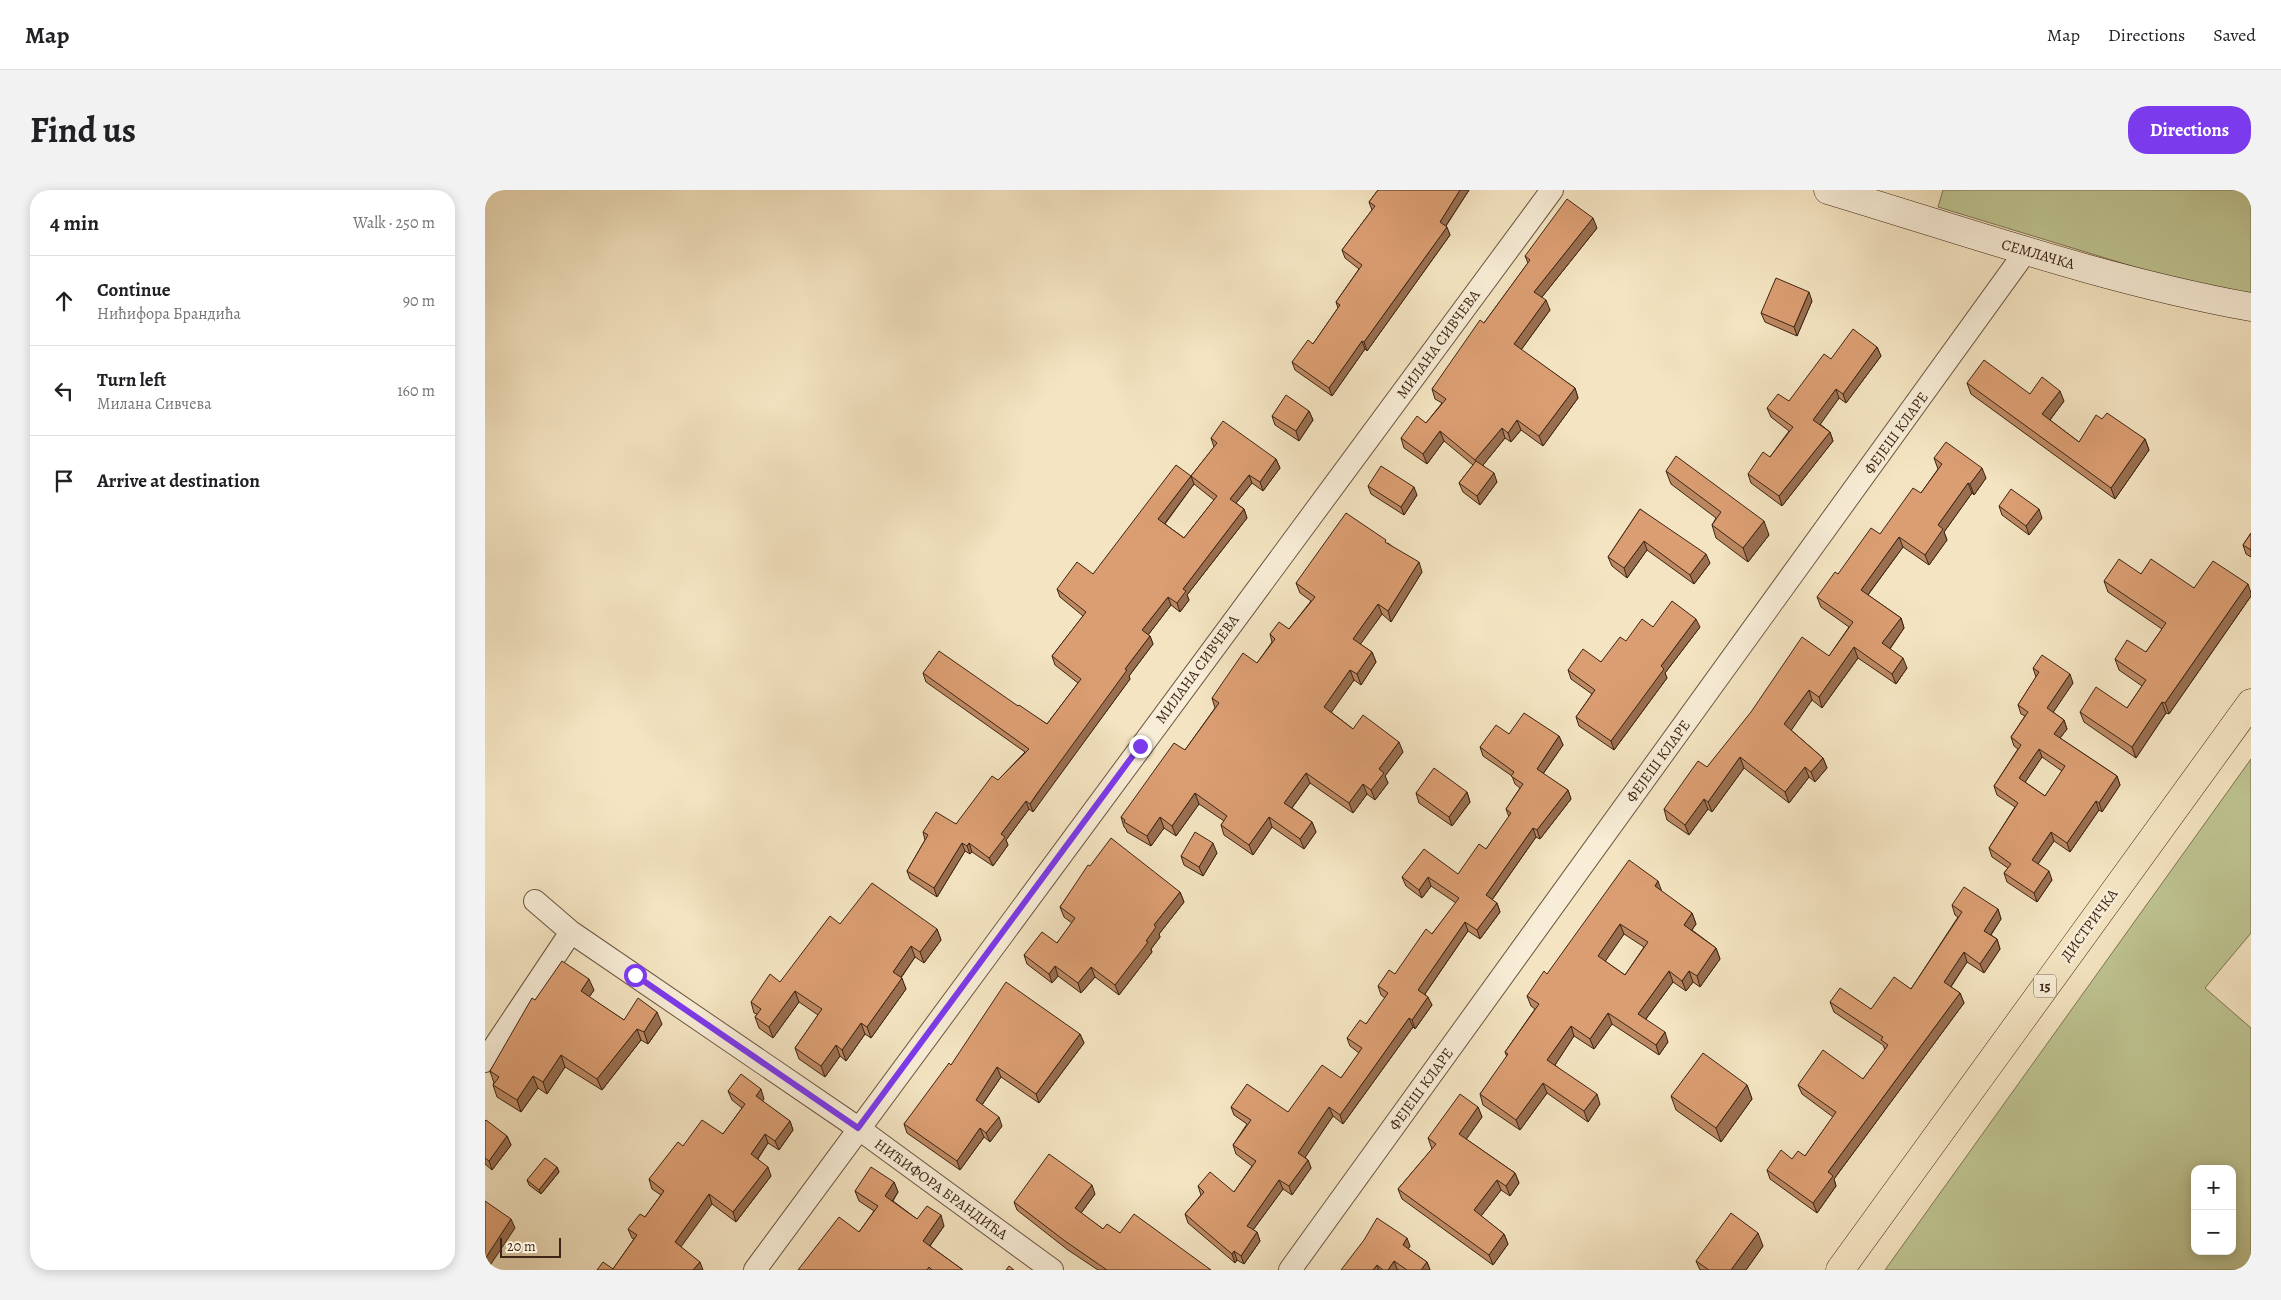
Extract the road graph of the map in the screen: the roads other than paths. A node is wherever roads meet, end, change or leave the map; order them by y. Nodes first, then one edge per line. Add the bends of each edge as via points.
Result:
1 (1551, 190) edge
2 (1828, 190) edge
3 (2026, 251) junction
4 (2251, 306) edge
5 (2251, 703) edge
6 (535, 901) dead end
7 (571, 932) junction
8 (485, 1061) edge
9 (858, 1128) junction
10 (755, 1270) edge
11 (1052, 1270) edge
12 (1290, 1270) edge
13 (1839, 1270) edge

1 - 9 street, МИЛАНА СИВЧЕВА
2 - 3 main road, СЕМЛАЧКА
3 - 4 main road, СЕМЛАЧКА via 2162,288
3 - 12 street, ФЕЈЕШ КЛАРЕ
5 - 13 main road, ДИСТРИЧКА / 15
6 - 7 street, НИЋИФОРА БРАНДИЋА
7 - 8 street
7 - 9 street, НИЋИФОРА БРАНДИЋА
9 - 10 street, МИЛАНА СИВЧЕВА
9 - 11 street, НИЋИФОРА БРАНДИЋА

